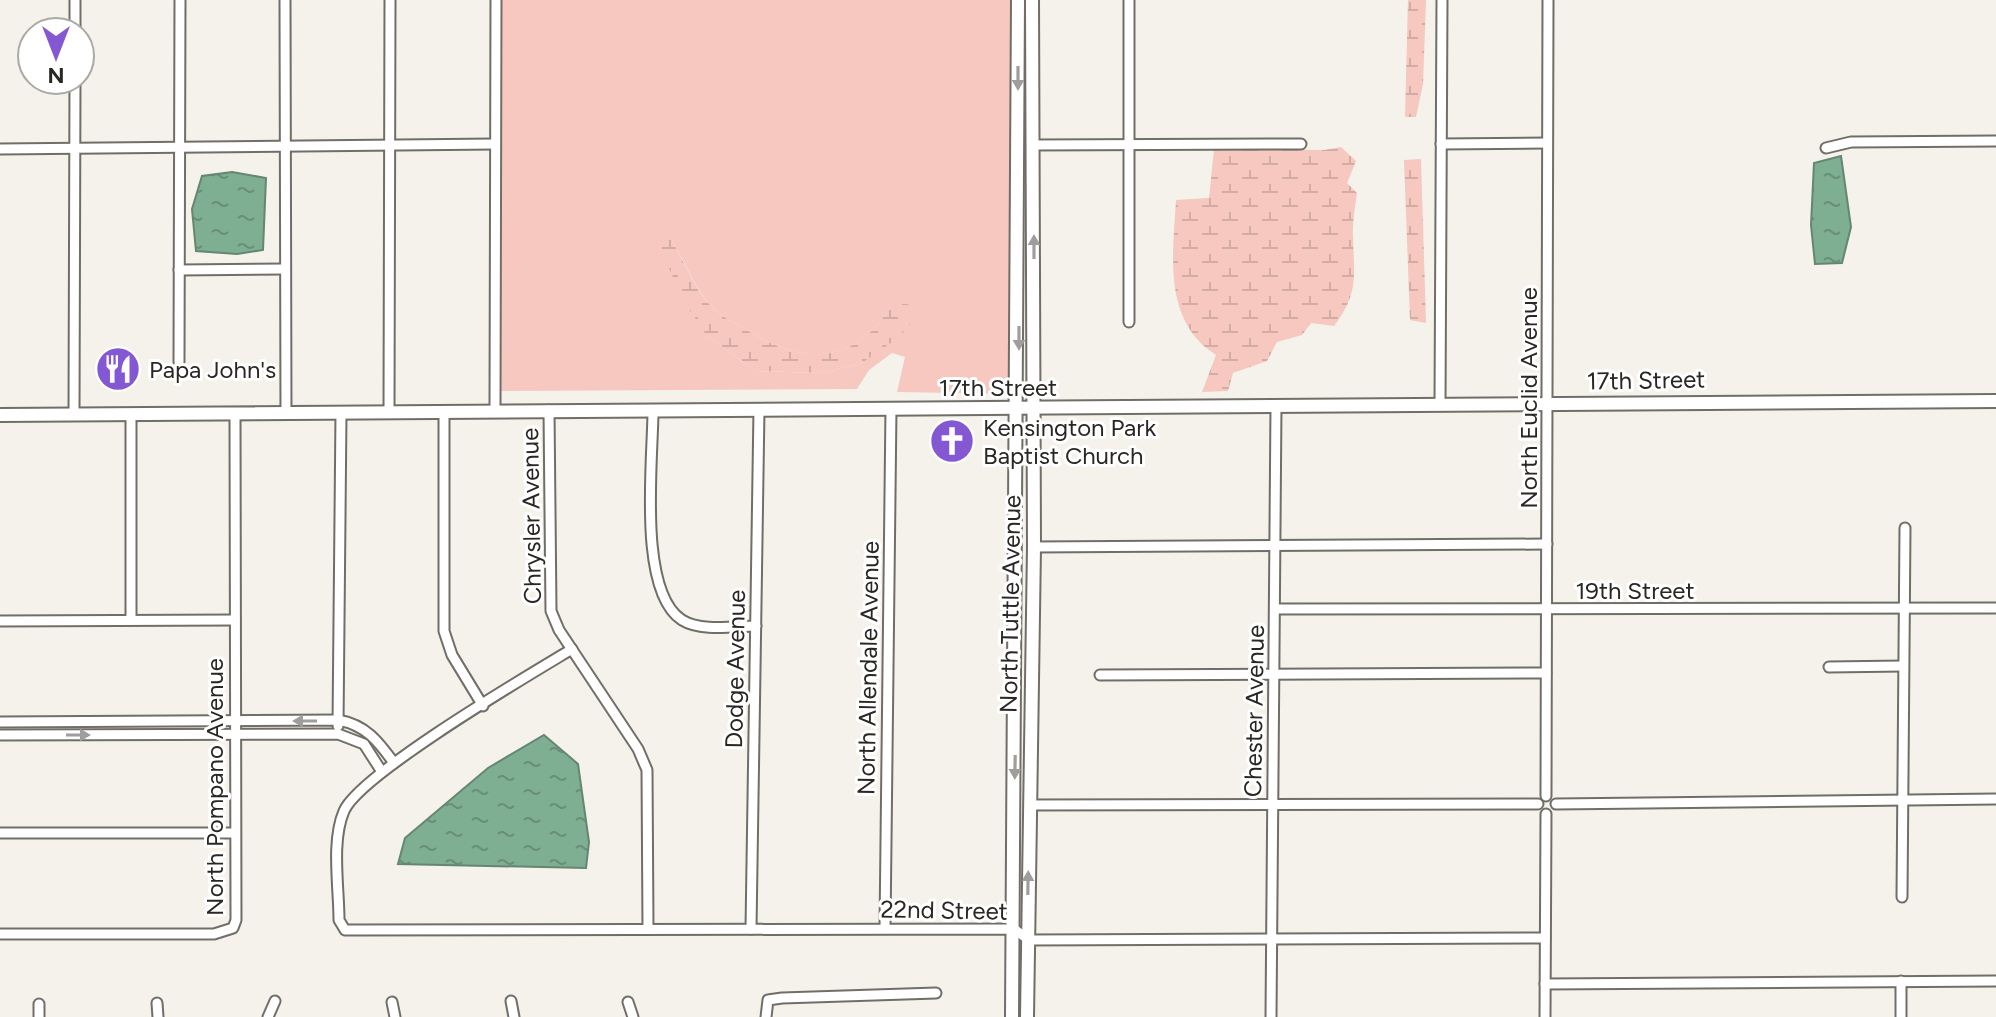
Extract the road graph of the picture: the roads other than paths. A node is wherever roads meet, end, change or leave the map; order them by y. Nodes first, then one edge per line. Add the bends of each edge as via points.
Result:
1 (180, 0) edge
2 (285, 0) edge
3 (390, 0) edge
4 (496, 0) edge
5 (1018, 0) edge
6 (1032, 0) edge
7 (1129, 0) edge
8 (1442, 0) edge
9 (1548, 0) edge
10 (75, 96) edge
11 (1996, 141) edge
12 (1547, 143) junction
13 (495, 144) junction
14 (1129, 144) junction
15 (1301, 144) dead end
16 (1441, 144) junction
17 (390, 145) junction
18 (1034, 145) junction
19 (180, 146) junction
20 (75, 147) junction
21 (285, 147) junction
22 (1826, 148) dead end
23 (0, 149) edge
24 (285, 269) junction
25 (179, 270) junction
26 (1129, 322) dead end
27 (179, 362) dead end
28 (1996, 401) edge
29 (1548, 403) junction
30 (1440, 404) junction
31 (1276, 406) junction
32 (891, 408) junction
33 (759, 409) junction
34 (1018, 409) junction
35 (1034, 409) junction
36 (549, 410) junction
37 (653, 410) junction
38 (495, 411) junction
39 (341, 412) junction
40 (389, 412) junction
41 (444, 412) junction
42 (235, 413) junction
43 (286, 413) junction
44 (74, 414) junction
45 (131, 414) junction
46 (0, 415) edge
47 (1905, 528) dead end
48 (1274, 544) junction
49 (1547, 544) junction
50 (1034, 547) junction
51 (1996, 608) edge
52 (1275, 609) junction
53 (1547, 609) junction
54 (1903, 609) junction
55 (131, 620) junction
56 (235, 620) junction
57 (0, 621) edge
58 (756, 626) junction
59 (572, 649) junction
60 (1903, 666) junction
61 (1829, 667) dead end
62 (1546, 673) junction
63 (1100, 675) dead end
64 (1274, 676) junction
65 (483, 706) junction
66 (338, 720) junction
67 (235, 721) junction
68 (0, 722) edge
69 (338, 734) junction
70 (0, 735) edge
71 (235, 735) junction
72 (394, 763) junction
73 (382, 772) junction
74 (1996, 799) edge
75 (1542, 800) junction
76 (1902, 800) junction
77 (1556, 804) junction
78 (1030, 805) junction
79 (1273, 805) junction
80 (1546, 814) junction
81 (0, 833) edge
82 (234, 833) junction
83 (1902, 897) dead end
84 (885, 928) junction
85 (648, 929) junction
86 (751, 929) junction
87 (1014, 929) junction
88 (0, 934) edge
89 (1545, 938) junction
90 (1271, 939) junction
91 (1029, 940) junction
92 (1901, 981) junction
93 (1996, 981) edge
94 (1545, 984) junction
95 (936, 993) dead end
96 (275, 1001) dead end
97 (511, 1001) dead end
98 (392, 1002) dead end
99 (628, 1002) dead end
100 (157, 1003) dead end
101 (39, 1004) dead end
102 (39, 1017) edge
103 (158, 1017) edge
104 (268, 1017) edge
105 (395, 1017) edge
106 (514, 1017) edge
107 (633, 1017) edge
108 (766, 1017) edge
109 (1012, 1017) edge
110 (1027, 1017) edge
111 (1271, 1017) edge
112 (1545, 1017) edge
113 (1901, 1017) edge

1 - 19 street
2 - 21 street
3 - 17 street
4 - 13 street
5 -> 34 main road, North Tuttle Avenue
6 - 18 main road, North Tuttle Avenue
7 - 14 street
8 - 16 street
9 - 12 street, North Euclid Avenue
10 - 20 street
11 - 22 street via 1851,142
12 - 16 street
12 - 29 street, North Euclid Avenue
13 - 17 street
13 - 38 street
14 - 15 street
14 - 18 street
14 - 26 street
16 - 30 street
17 - 21 street
17 - 40 street
35 -> 18 main road, North Tuttle Avenue
19 - 20 street
19 - 21 street
19 - 25 street
20 - 23 street
20 - 44 street
21 - 24 street
24 - 25 street
24 - 43 street
25 - 27 street
28 - 29 main road, 17th Street
29 - 30 main road, 17th Street
29 - 49 street, North Euclid Avenue
30 - 31 main road, 17th Street
31 - 35 main road, 17th Street
31 - 48 street, Chester Avenue
32 - 33 main road, 17th Street
32 - 34 main road, 17th Street
32 - 84 street, North Allendale Avenue
33 - 37 main road, 17th Street
33 - 58 street, Dodge Avenue
34 - 35 main road, 17th Street
34 -> 87 main road, North Tuttle Avenue
35 - 50 main road, North Tuttle Avenue
36 - 37 main road, 17th Street
36 - 38 main road, 17th Street
36 - 59 street, Chrysler Avenue via 549,599 555,622
37 - 58 street via 653,553 661,592 689,624
38 - 41 main road, 17th Street
39 - 40 main road, 17th Street
39 - 43 main road, 17th Street
39 - 66 street
40 - 41 main road, 17th Street
41 - 65 street via 444,631
42 - 43 main road, 17th Street
42 - 45 main road, 17th Street
42 - 56 street, North Pompano Avenue
44 - 45 main road, 17th Street
44 - 46 main road, 17th Street
45 - 55 street
47 - 54 street
48 - 49 street
48 - 50 street
48 - 52 street, Chester Avenue
49 - 53 street, North Euclid Avenue
50 - 78 main road, North Tuttle Avenue
51 - 54 street, 19th Street
52 - 53 street, 19th Street
52 - 64 street, Chester Avenue
53 - 54 street, 19th Street
53 - 62 street, North Euclid Avenue
54 - 60 street
55 - 56 street
55 - 57 street
56 - 67 street, North Pompano Avenue
58 - 86 street, Dodge Avenue
59 - 65 street
59 - 85 street, Chrysler Avenue via 647,770
60 - 61 street
60 - 76 street
62 - 64 street
62 - 75 street, North Euclid Avenue
63 - 64 street
64 - 79 street, Chester Avenue
65 - 72 street
66 -> 67 street
66 - 69 street
66 - 72 street via 375,736
67 - 68 street
67 - 71 street, North Pompano Avenue
69 - 71 street
69 - 73 street via 364,744
70 -> 71 street
71 - 82 street, North Pompano Avenue
72 - 73 street
73 - 85 street, 22nd Street via 356,793 341,820 341,926 349,931
74 - 76 street
75 - 77 street
75 - 79 street
75 - 80 street
76 - 77 street
76 - 83 street
77 - 80 street
78 - 79 street
91 -> 78 main road, North Tuttle Avenue
79 - 90 street, Chester Avenue
80 - 89 street
81 - 82 street
82 - 88 street, North Pompano Avenue via 236,920 225,932
84 - 86 street, 22nd Street
84 - 87 street, 22nd Street
85 - 86 street, 22nd Street
87 - 91 street, 22nd Street
87 - 109 main road, North Tuttle Avenue
89 - 90 street, 22nd Street
89 - 94 street
90 - 91 street, 22nd Street
90 - 111 street, Chester Avenue
91 - 110 main road, North Tuttle Avenue
92 - 93 street
92 - 94 street
92 - 113 street
94 - 112 street
95 - 108 street via 768,1000
96 - 104 street
97 - 106 street
98 - 105 street
99 - 107 street
100 - 103 street
101 - 102 street

